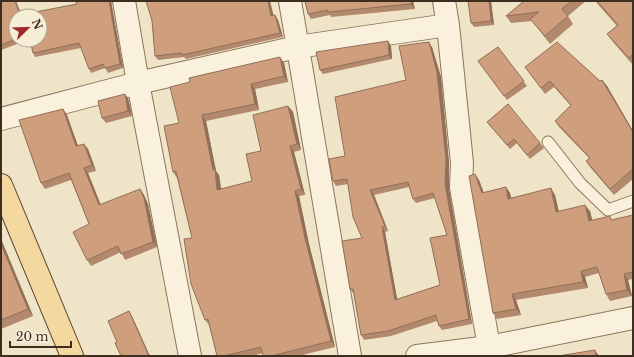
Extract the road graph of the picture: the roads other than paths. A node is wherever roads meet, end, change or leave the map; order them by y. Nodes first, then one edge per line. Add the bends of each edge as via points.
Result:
1 (124, 1) edge
2 (290, 1) edge
3 (444, 1) edge
4 (448, 25) junction
5 (297, 47) junction
6 (138, 83) junction
7 (1, 119) edge
8 (548, 142) dead end
9 (1, 185) edge
10 (633, 201) edge
11 (633, 318) edge
12 (489, 347) junction
13 (72, 356) edge
14 (190, 356) edge
15 (350, 356) edge
16 (424, 356) edge

1 - 6 street
2 - 5 street
3 - 4 street
4 - 5 street
4 - 12 street via 462,163 461,187
5 - 6 street
5 - 15 street
6 - 7 street
6 - 14 street
8 - 10 lane via 580,183 608,210
9 - 13 main road
11 - 12 street
12 - 16 street

